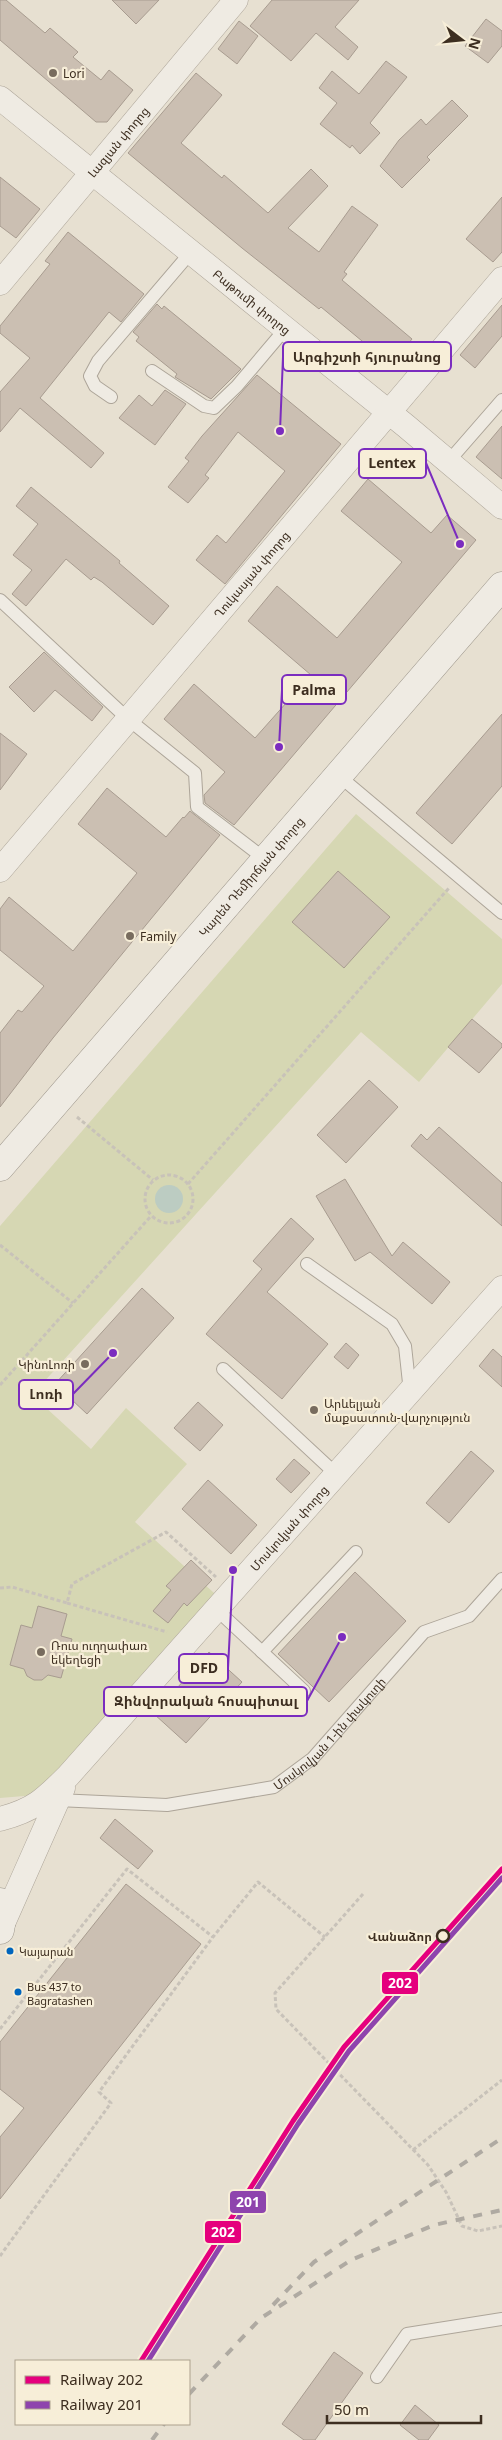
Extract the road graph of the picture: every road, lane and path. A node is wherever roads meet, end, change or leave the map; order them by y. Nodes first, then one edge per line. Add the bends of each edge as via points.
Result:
1 (236, 0) edge
2 (0, 98) edge
3 (92, 171) junction
4 (191, 252) junction
5 (502, 279) edge
6 (0, 282) edge
7 (286, 328) junction
8 (152, 371) dead end
9 (111, 397) dead end
10 (502, 400) edge
11 (389, 412) junction
12 (448, 462) junction
13 (502, 507) edge
14 (502, 586) edge
15 (0, 600) edge
16 (128, 719) junction
17 (338, 775) junction
18 (265, 860) junction
19 (0, 870) edge
20 (459, 877) junction
21 (502, 913) edge
22 (77, 1117) dead end
23 (0, 1167) edge
24 (153, 1180) junction
25 (188, 1184) junction
26 (151, 1216) junction
27 (0, 1245) edge
28 (307, 1264) dead end
29 (502, 1288) edge
30 (73, 1303) junction
31 (223, 1369) dead end
32 (0, 1385) edge
33 (410, 1392) junction
34 (336, 1474) junction
35 (356, 1552) dead end
36 (502, 1579) edge
37 (0, 1588) edge
38 (232, 1591) junction
39 (67, 1603) junction
40 (216, 1609) junction
41 (189, 1639) junction
42 (262, 1652) junction
43 (304, 1691) dead end
44 (60, 1789) junction
45 (0, 1819) edge
46 (363, 1894) dead end
47 (0, 1920) edge
48 (213, 1937) junction
49 (325, 1937) junction
50 (0, 2029) edge
51 (502, 2080) edge
52 (413, 2150) junction
53 (502, 2226) edge
54 (0, 2256) edge
55 (502, 2319) edge
56 (377, 2377) dead end

1 - 3 street, Լազյան փողոց
2 - 3 street, Բաթումի փողոց
3 - 4 street, Բաթումի փողոց
3 - 6 street, Լազյան փողոց
4 - 7 street, Բաթումի փողոց
4 - 9 lane via 98,361 90,376 95,386
5 - 11 street, Ղուկասյան փողոց
7 - 8 lane via 214,408 204,406
7 - 11 street, Բաթումի փողոց
10 - 12 lane
11 - 12 street, Բաթումի փողոց
11 - 16 street, Ղուկասյան փողոց
12 - 13 street, Բաթումի փողոց
14 - 17 street, Կարեն Դեմիրճյան փողոց
15 - 16 lane
16 - 18 lane via 196,773 197,807
16 - 19 street, Ղուկասյան փողոց
17 - 18 street, Կարեն Դեմիրճյան փողոց
17 - 20 lane
18 - 23 street, Կարեն Դեմիրճյան փողոց
20 - 21 lane
20 - 25 path
22 - 24 path
24 - 25 path via 168,1174 176,1175
24 - 26 path via 144,1201
25 - 26 path via 192,1207 182,1220 165,1223
26 - 30 path
27 - 30 path
28 - 33 lane via 392,1324 405,1346
29 - 33 street, Մոսկովյան փողոց
30 - 32 path
31 - 34 lane
33 - 34 street, Մոսկովյան փողոց
34 - 38 street, Մոսկովյան փողոց
35 - 42 lane
36 - 44 lane, Մոսկովյան 1-ին փակուղի via 470,1616 424,1632 313,1758 274,1788 167,1805
37 - 39 path via 12,1587
38 - 39 path via 166,1532 72,1584
38 - 40 street, Մոսկովյան փողոց
39 - 41 path
40 - 41 street, Մոսկովյան փողոց
40 - 42 lane
41 - 44 street, Մոսկովյան փողոց
42 - 43 lane
44 - 45 street via 24,1812
44 - 47 street
46 - 49 path
48 - 49 path via 258,1882
48 - 50 path via 127,1869
48 - 54 path via 99,2092 111,2103
49 - 52 path via 275,1993 276,2009
51 - 52 path
52 - 53 path via 428,2165 446,2192 462,2226 478,2231
55 - 56 lane via 407,2334

